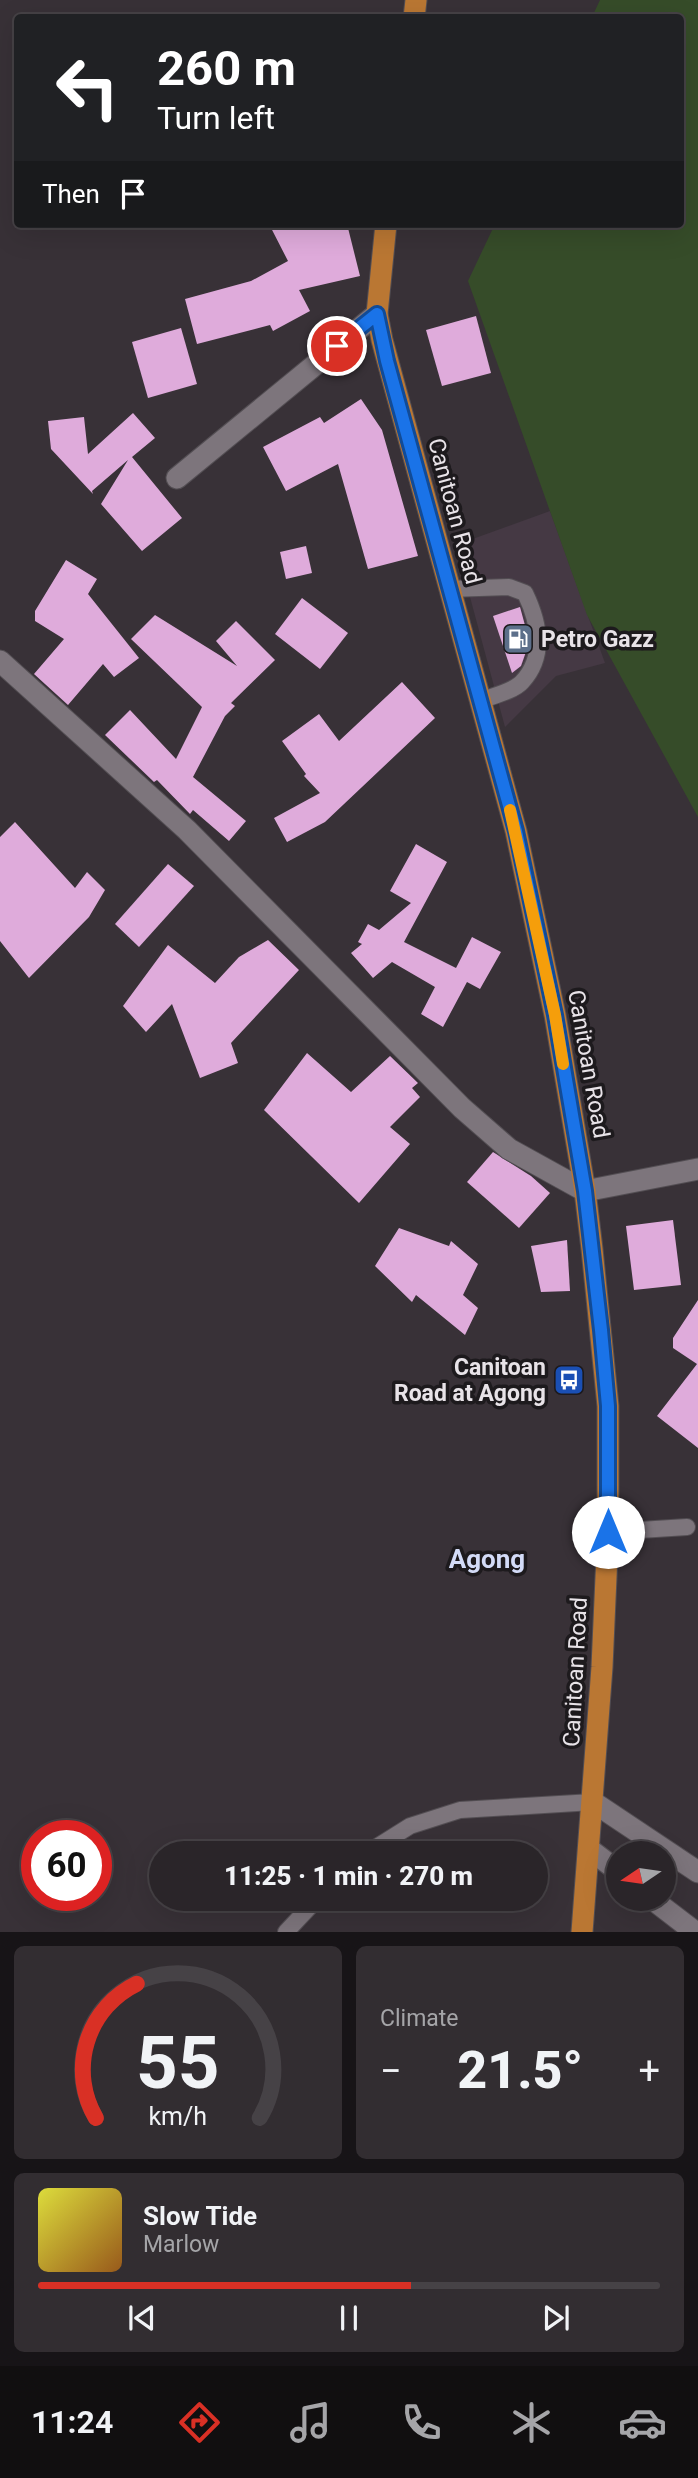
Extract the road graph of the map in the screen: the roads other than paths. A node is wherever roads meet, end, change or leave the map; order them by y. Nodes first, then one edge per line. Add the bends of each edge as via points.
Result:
1 (386, 228) edge
2 (377, 314) junction
3 (177, 478) dead end
4 (449, 589) junction
5 (0, 661) edge
6 (482, 701) junction
7 (698, 1169) edge
8 (585, 1191) junction
9 (687, 1527) dead end
10 (608, 1532) junction
11 (593, 1802) junction
12 (386, 1841) edge
13 (589, 1849) junction
14 (606, 1862) edge
15 (698, 1872) edge
16 (306, 1911) edge
17 (668, 1911) edge
18 (286, 1932) edge
19 (582, 1932) edge
20 (695, 1932) edge

1 - 2 main road, Canitoan Road
2 - 3 street
2 - 4 main road, Canitoan Road
4 - 6 main road, Canitoan Road
4 - 6 lane via 509,587 525,593 535,615 539,639 535,659 521,684
5 - 8 street via 187,830 462,1108 509,1149
6 - 8 main road, Canitoan Road via 516,831 555,1015
7 - 8 street
8 - 10 main road, Canitoan Road via 608,1406
9 - 10 lane
10 - 11 main road, Canitoan Road
11 - 12 lane via 460,1810 410,1826
11 - 13 main road, Canitoan Road
11 - 15 street
13 - 14 street
13 - 19 main road, Canitoan Road
16 - 18 lane
17 - 20 street

